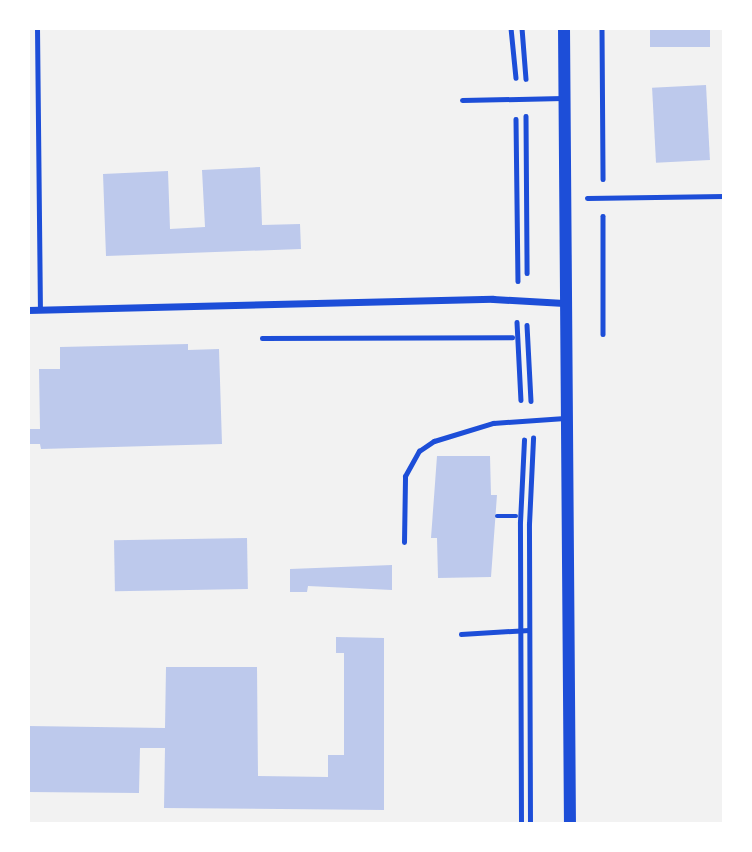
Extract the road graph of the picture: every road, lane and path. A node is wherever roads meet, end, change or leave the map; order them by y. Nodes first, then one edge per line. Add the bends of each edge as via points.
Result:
1 (37, 28) edge
2 (511, 28) edge
3 (522, 28) edge
4 (564, 28) edge
5 (602, 28) edge
6 (564, 98) junction
7 (517, 99) junction
8 (526, 99) junction
9 (461, 100) dead end
10 (724, 196) edge
11 (587, 198) dead end
12 (603, 198) junction
13 (527, 273) dead end
14 (518, 279) dead end
15 (564, 303) junction
16 (28, 310) edge
17 (40, 310) junction
18 (517, 319) dead end
19 (527, 325) dead end
20 (603, 334) dead end
21 (512, 337) dead end
22 (262, 338) dead end
23 (524, 418) junction
24 (533, 418) junction
25 (565, 418) junction
26 (497, 516) dead end
27 (516, 516) dead end
28 (404, 542) dead end
29 (529, 630) junction
30 (520, 631) junction
31 (461, 634) dead end
32 (521, 824) edge
33 (530, 824) edge
34 (570, 824) edge

1 - 17 lane
2 - 7 path
3 - 8 path
4 - 6 street
5 - 12 path
6 - 8 lane
6 - 15 street
7 - 8 lane
7 - 9 lane
7 - 14 path
8 - 13 path
10 - 12 lane
11 - 12 lane
12 - 20 path
15 - 17 street via 494,299
15 - 25 street
16 - 17 street
18 - 23 path
19 - 24 path
21 - 22 path
23 - 24 lane
23 - 28 lane via 461,431 419,451 405,476
23 - 30 path
24 - 25 lane
24 - 29 path
25 - 34 street
26 - 27 path
29 - 30 path
29 - 33 path
30 - 31 path
30 - 32 path

